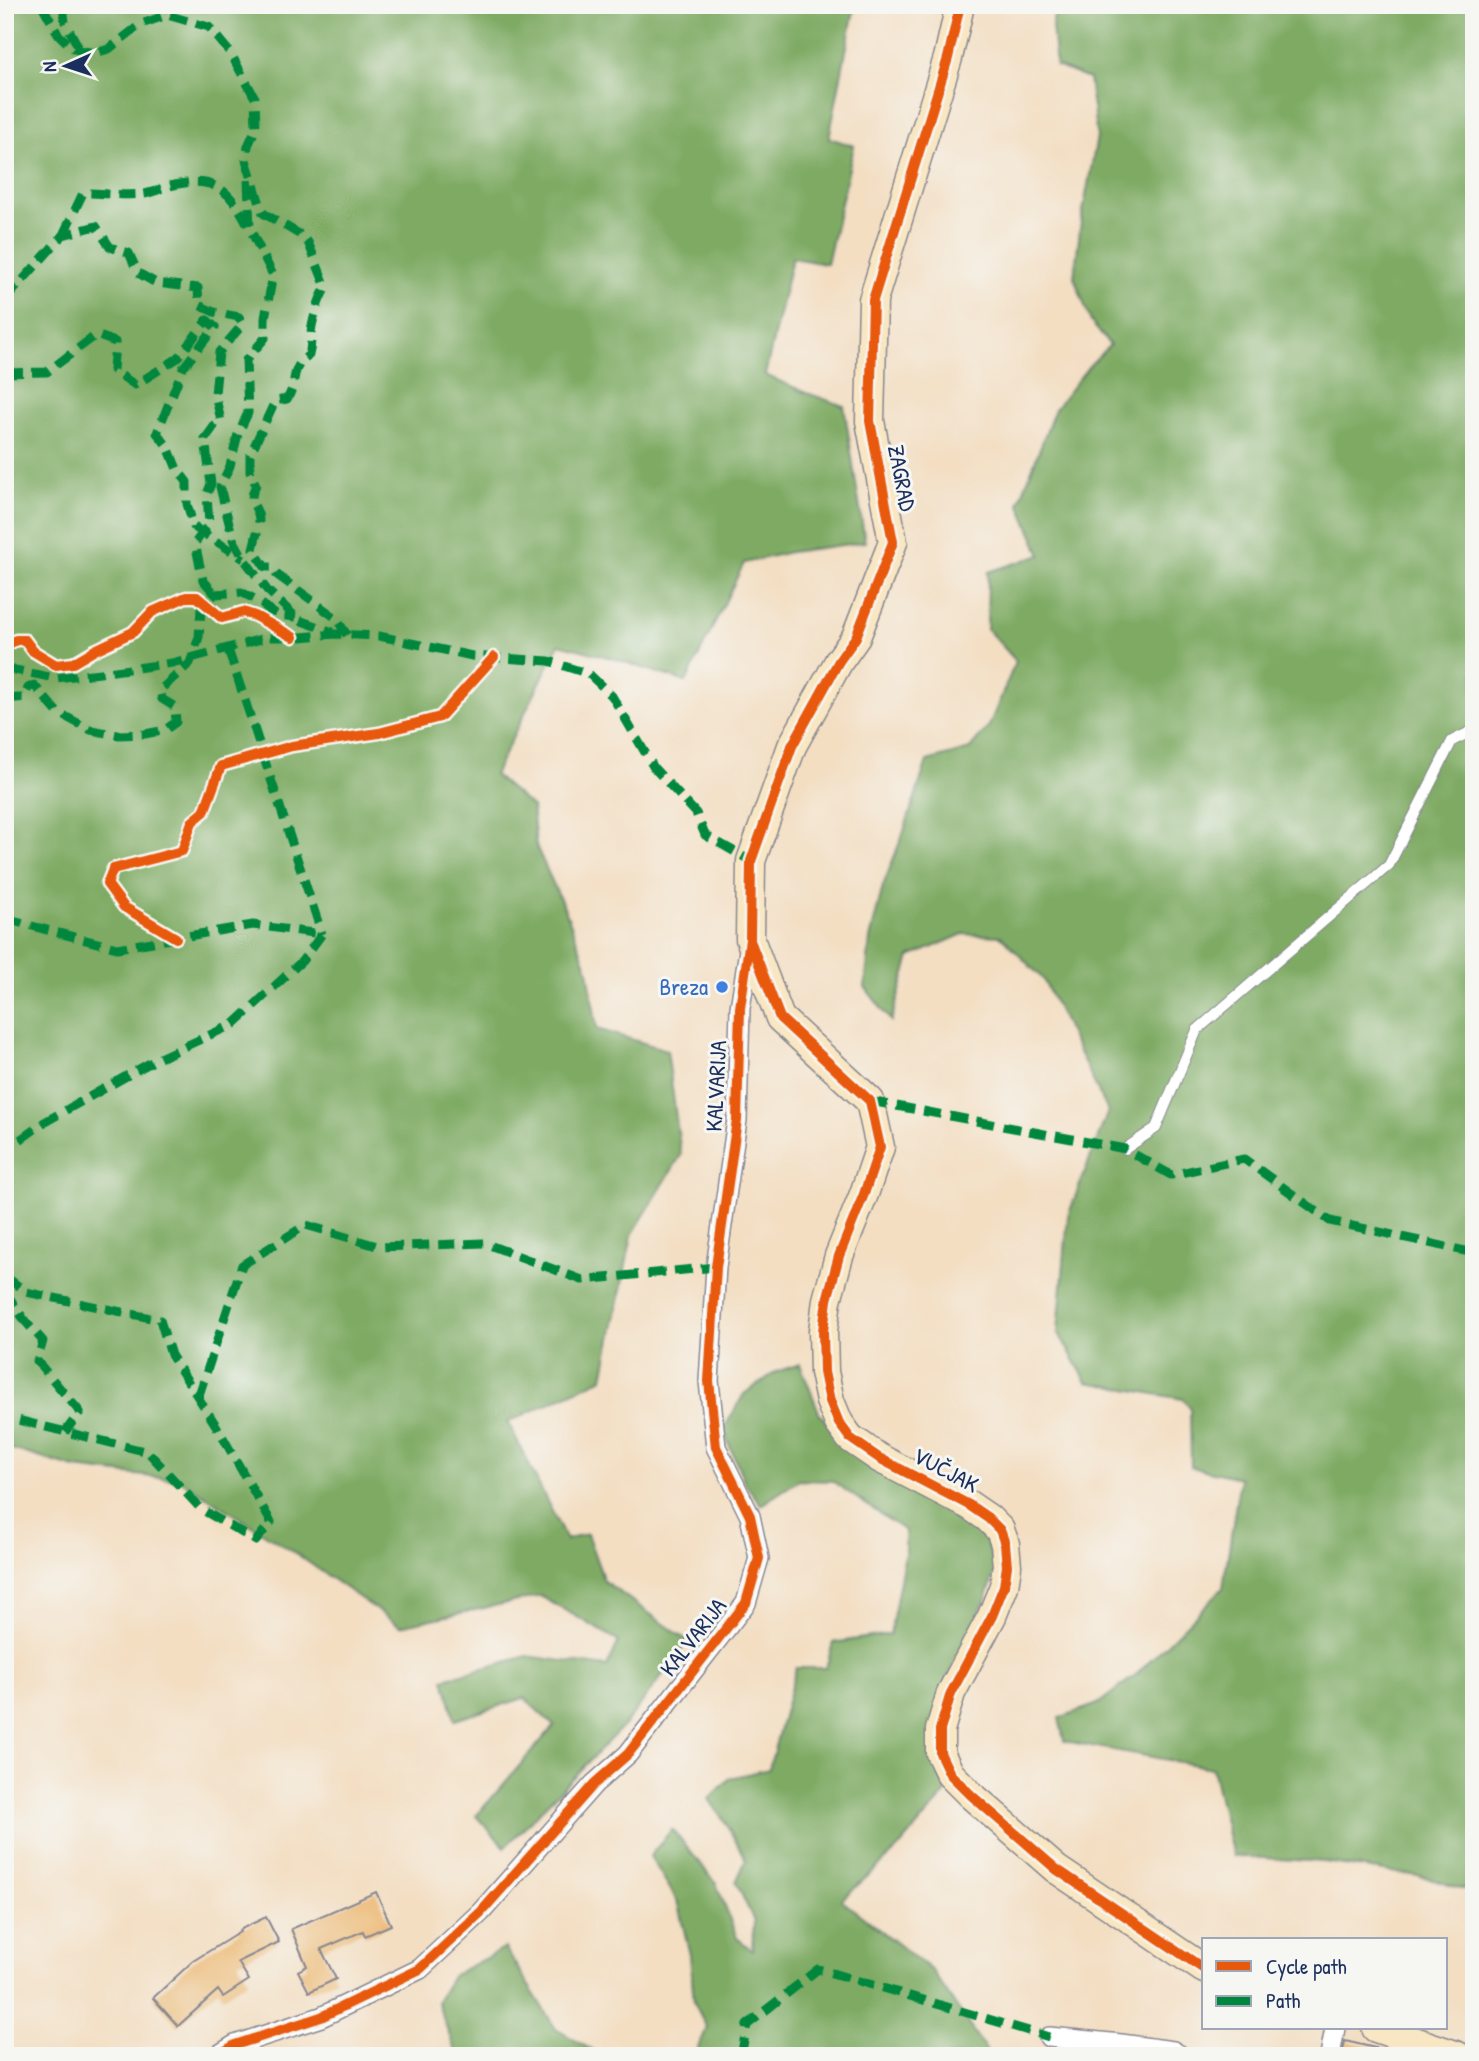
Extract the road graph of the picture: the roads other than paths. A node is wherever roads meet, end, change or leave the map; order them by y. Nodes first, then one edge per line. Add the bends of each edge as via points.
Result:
1 (960, 5) edge
2 (1474, 730) edge
3 (750, 939) junction
4 (1125, 1149) dead end
5 (1202, 1968) edge
6 (1335, 2030) edge
7 (1382, 2030) edge
8 (1049, 2037) dead end
9 (217, 2056) edge
10 (1181, 2056) edge
11 (1330, 2056) edge
12 (1458, 2056) edge

1 - 3 main road, ZAGRAD via 873,300 870,421 893,542 856,637 792,746 751,861
2 - 4 lane via 1452,741 1389,865 1197,1030 1156,1128
3 - 5 main road, VUČJAK via 780,1018 870,1101 880,1147 839,1256 822,1331 824,1372 839,1423 850,1438 879,1458 988,1518 1005,1544 1004,1586 951,1693 940,1730 940,1753 950,1774 1056,1869
3 - 9 street, KALVARIJA via 740,1008 737,1120 716,1267 709,1381 716,1447 750,1516 759,1558 746,1603 628,1754 594,1784 481,1912 419,1969 321,2017 235,2045
6 - 11 street
7 - 12 main road
8 - 10 street via 1173,2051

